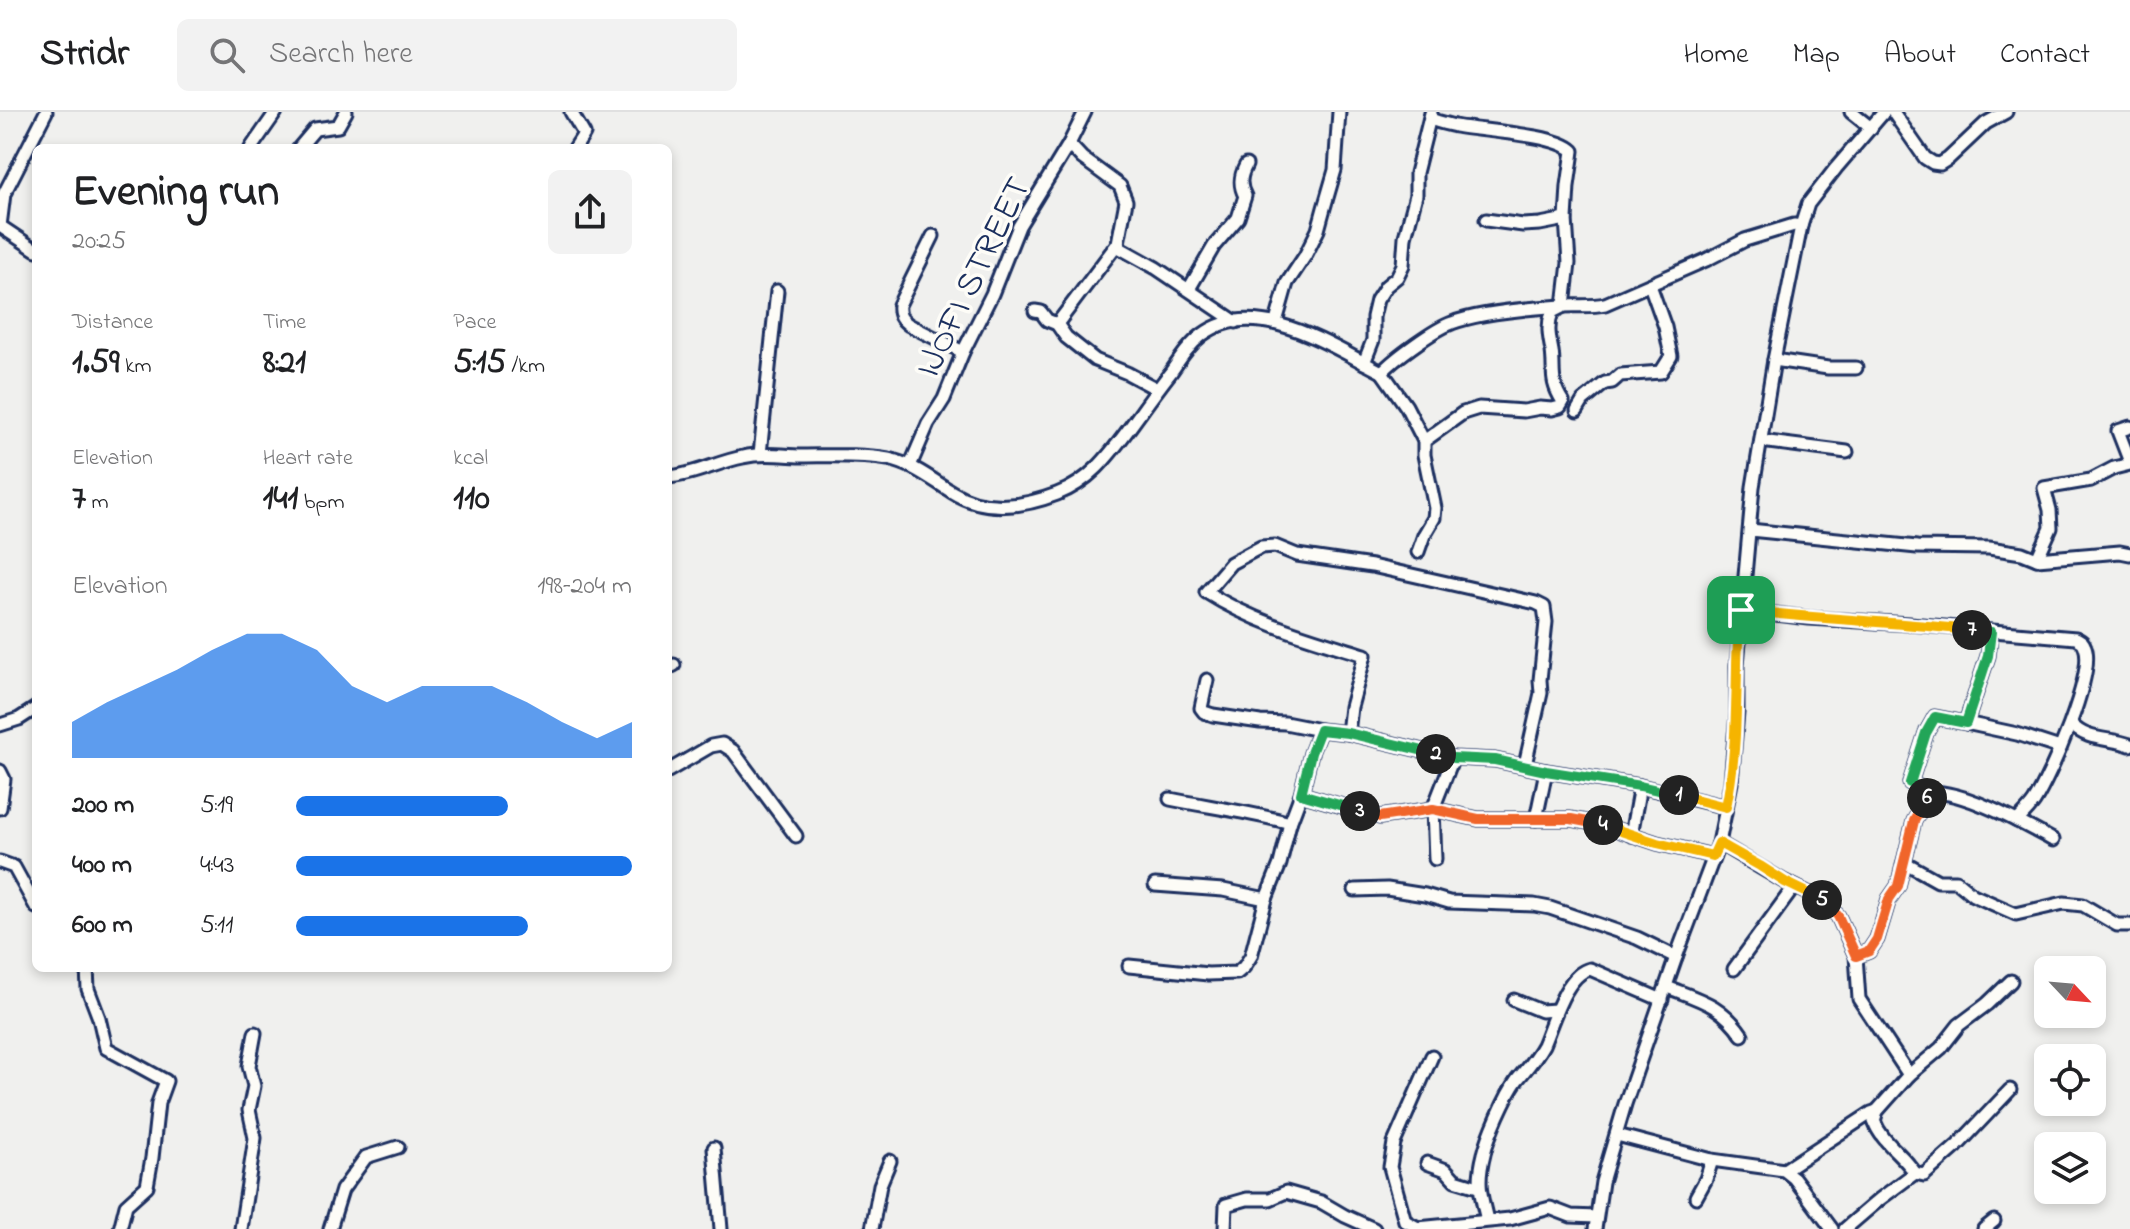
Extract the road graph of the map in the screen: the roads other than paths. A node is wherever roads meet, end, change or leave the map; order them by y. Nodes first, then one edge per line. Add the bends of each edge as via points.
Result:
1 (46, 112) edge
2 (276, 112) edge
3 (346, 112) edge
4 (571, 112) edge
5 (1085, 112) edge
6 (1339, 112) edge
7 (1851, 112) edge
8 (1884, 112) edge
9 (1893, 112) edge
10 (2006, 112) edge
11 (1430, 116) edge
12 (1871, 128) junction
13 (254, 144) edge
14 (302, 144) edge
15 (578, 144) edge
16 (1069, 144) junction
17 (1246, 165) dead end
18 (1566, 219) junction
19 (1486, 220) dead end
20 (0, 226) edge
21 (1801, 226) junction
22 (933, 236) dead end
23 (1118, 243) junction
24 (32, 247) edge
25 (1650, 285) junction
26 (1189, 289) junction
27 (777, 291) dead end
28 (1564, 306) junction
29 (1035, 311) dead end
30 (1236, 322) junction
31 (1276, 322) junction
32 (1057, 324) junction
33 (963, 352) junction
34 (1774, 360) junction
35 (1364, 363) junction
36 (1856, 368) dead end
37 (1382, 372) junction
38 (1157, 389) junction
39 (1577, 411) dead end
40 (2130, 427) edge
41 (1424, 441) junction
42 (1761, 441) junction
43 (1847, 452) dead end
44 (760, 454) junction
45 (2130, 463) edge
46 (910, 466) junction
47 (672, 476) edge
48 (1750, 530) junction
49 (1418, 552) dead end
50 (2130, 554) edge
51 (2037, 559) junction
52 (1741, 610) junction
53 (1991, 632) junction
54 (1207, 680) dead end
55 (32, 711) edge
56 (1966, 723) junction
57 (2071, 724) junction
58 (0, 725) edge
59 (1320, 730) junction
60 (1348, 733) junction
61 (2130, 745) edge
62 (2060, 748) junction
63 (1453, 758) junction
64 (1525, 765) junction
65 (672, 769) edge
66 (0, 771) edge
67 (1546, 771) junction
68 (1640, 786) junction
69 (1931, 792) junction
70 (1301, 794) junction
71 (1170, 799) dead end
72 (1726, 807) junction
73 (0, 808) edge
74 (1433, 809) junction
75 (1536, 819) junction
76 (2017, 821) junction
77 (1290, 823) junction
78 (1631, 835) junction
79 (796, 836) dead end
80 (2053, 840) dead end
81 (1719, 843) junction
82 (1713, 856) junction
83 (1435, 859) dead end
84 (0, 862) edge
85 (1904, 862) junction
86 (1155, 885) dead end
87 (1794, 887) junction
88 (1355, 890) dead end
89 (1266, 899) junction
90 (32, 900) edge
91 (2130, 925) edge
92 (1856, 956) junction
93 (1676, 957) junction
94 (1129, 966) dead end
95 (1734, 969) dead end
96 (87, 972) edge
97 (2011, 981) dead end
98 (1667, 987) junction
99 (1514, 1000) dead end
100 (1662, 1000) junction
101 (1556, 1010) junction
102 (255, 1033) dead end
103 (1742, 1035) dead end
104 (1432, 1056) dead end
105 (1909, 1075) junction
106 (2010, 1090) dead end
107 (1877, 1111) junction
108 (1617, 1135) junction
109 (398, 1147) dead end
110 (714, 1148) dead end
111 (1712, 1160) junction
112 (890, 1161) dead end
113 (1427, 1163) dead end
114 (1784, 1170) junction
115 (1915, 1173) junction
116 (1478, 1187) junction
117 (1696, 1197) dead end
118 (1487, 1220) junction
119 (1405, 1221) junction
120 (1595, 1223) edge
121 (120, 1229) edge
122 (241, 1229) edge
123 (330, 1229) edge
124 (721, 1229) edge
125 (872, 1229) edge
126 (1225, 1229) edge
127 (1374, 1229) edge
128 (1394, 1229) edge
129 (1832, 1229) edge
130 (1845, 1229) edge

1 - 20 street via 4,194
2 - 13 street
3 - 14 street via 338,126 315,129
4 - 15 street via 584,134
5 - 16 street, IJOFI STREET
6 - 31 street via 1335,170 1318,230 1287,283
7 - 12 street
8 - 12 street
9 - 10 street via 1925,158 1940,164
11 - 18 street via 1456,126 1572,148
11 - 35 street via 1403,265 1377,300 1373,340
12 - 21 street via 1808,204
16 - 23 street via 1120,186 1126,201
16 - 33 street, IJOFI STREET via 1019,226
17 - 26 street via 1238,218
18 - 19 street via 1523,225
18 - 28 street via 1569,263
20 - 24 street
21 - 25 street via 1745,240
21 - 34 street
22 - 33 street via 898,312 909,325
23 - 26 street
23 - 32 street
25 - 28 street via 1605,304
25 - 39 street via 1671,356 1661,372 1620,375 1605,383
26 - 30 street
27 - 44 street
28 - 37 street via 1456,321
28 - 41 street via 1552,312 1548,323 1551,376 1563,402 1560,407 1479,408
29 - 32 street
30 - 31 street
30 - 38 street via 1203,334
31 - 35 street
32 - 38 street via 1095,360
33 - 46 street, IJOFI STREET
34 - 36 street
34 - 42 street
35 - 37 street
37 - 41 street
38 - 46 street via 1094,472 1079,484 1036,501 987,506 972,502
40 - 45 street via 2118,431
41 - 49 street via 1435,508
42 - 43 street
42 - 48 street
44 - 46 street via 867,457
44 - 47 street
45 - 51 street via 2091,480 2044,488 2051,528
48 - 51 street via 1917,547 1989,548
48 - 52 street
50 - 51 street
52 - 53 street
52 - 72 street
53 - 56 street
53 - 57 street via 2081,641 2086,659
54 - 59 street via 1204,712
55 - 58 street
56 - 62 street
56 - 69 street via 1935,717 1926,733 1910,783
57 - 61 street via 2088,737
57 - 62 street
59 - 60 street
59 - 70 street
60 - 63 street
60 - 64 street via 1365,655 1274,626 1206,592 1231,563 1261,547 1275,546 1544,607 1541,693
62 - 76 street via 2034,803
63 - 64 street
63 - 74 street
64 - 67 street
65 - 79 street via 722,744 733,751
66 - 73 street
67 - 68 street
67 - 75 street
68 - 72 street
68 - 78 street
69 - 76 street via 1966,798
69 - 85 street via 1914,821
70 - 74 street via 1380,817
70 - 77 street
71 - 77 street
72 - 81 street
74 - 75 street via 1478,819
74 - 83 street
75 - 78 street via 1571,819
76 - 80 street
77 - 89 street
78 - 82 street
81 - 82 street
81 - 87 street
82 - 93 street
84 - 90 street via 14,867
85 - 91 street via 1938,881 1956,881 1973,895 2016,914 2064,903 2083,905 2117,925
85 - 92 street via 1877,939 1869,951
86 - 89 street
87 - 92 street via 1822,900 1838,916
87 - 95 street
88 - 93 street via 1550,908
89 - 94 street via 1251,956 1237,973
92 - 105 street via 1859,999
93 - 98 street
96 - 121 street via 106,1048 166,1081 147,1186 126,1205
97 - 105 street
98 - 100 street
98 - 103 street via 1714,1005
99 - 101 street via 1541,1011
100 - 101 street via 1590,969 1574,979
100 - 108 street
101 - 116 street via 1542,1047 1515,1083 1495,1125
102 - 122 street via 249,1110 255,1138
104 - 119 street via 1394,1143 1390,1167
105 - 107 street
106 - 115 street via 1924,1175
107 - 114 street
107 - 115 street via 1876,1127
108 - 111 street
108 - 120 street
109 - 123 street via 366,1157 342,1190
110 - 124 street
111 - 114 street
111 - 117 street
112 - 125 street
113 - 116 street
114 - 129 street
115 - 130 street
116 - 118 street
118 - 119 street via 1418,1228
118 - 120 street via 1550,1208
119 - 128 street
126 - 127 street via 1226,1205 1286,1192 1321,1202

